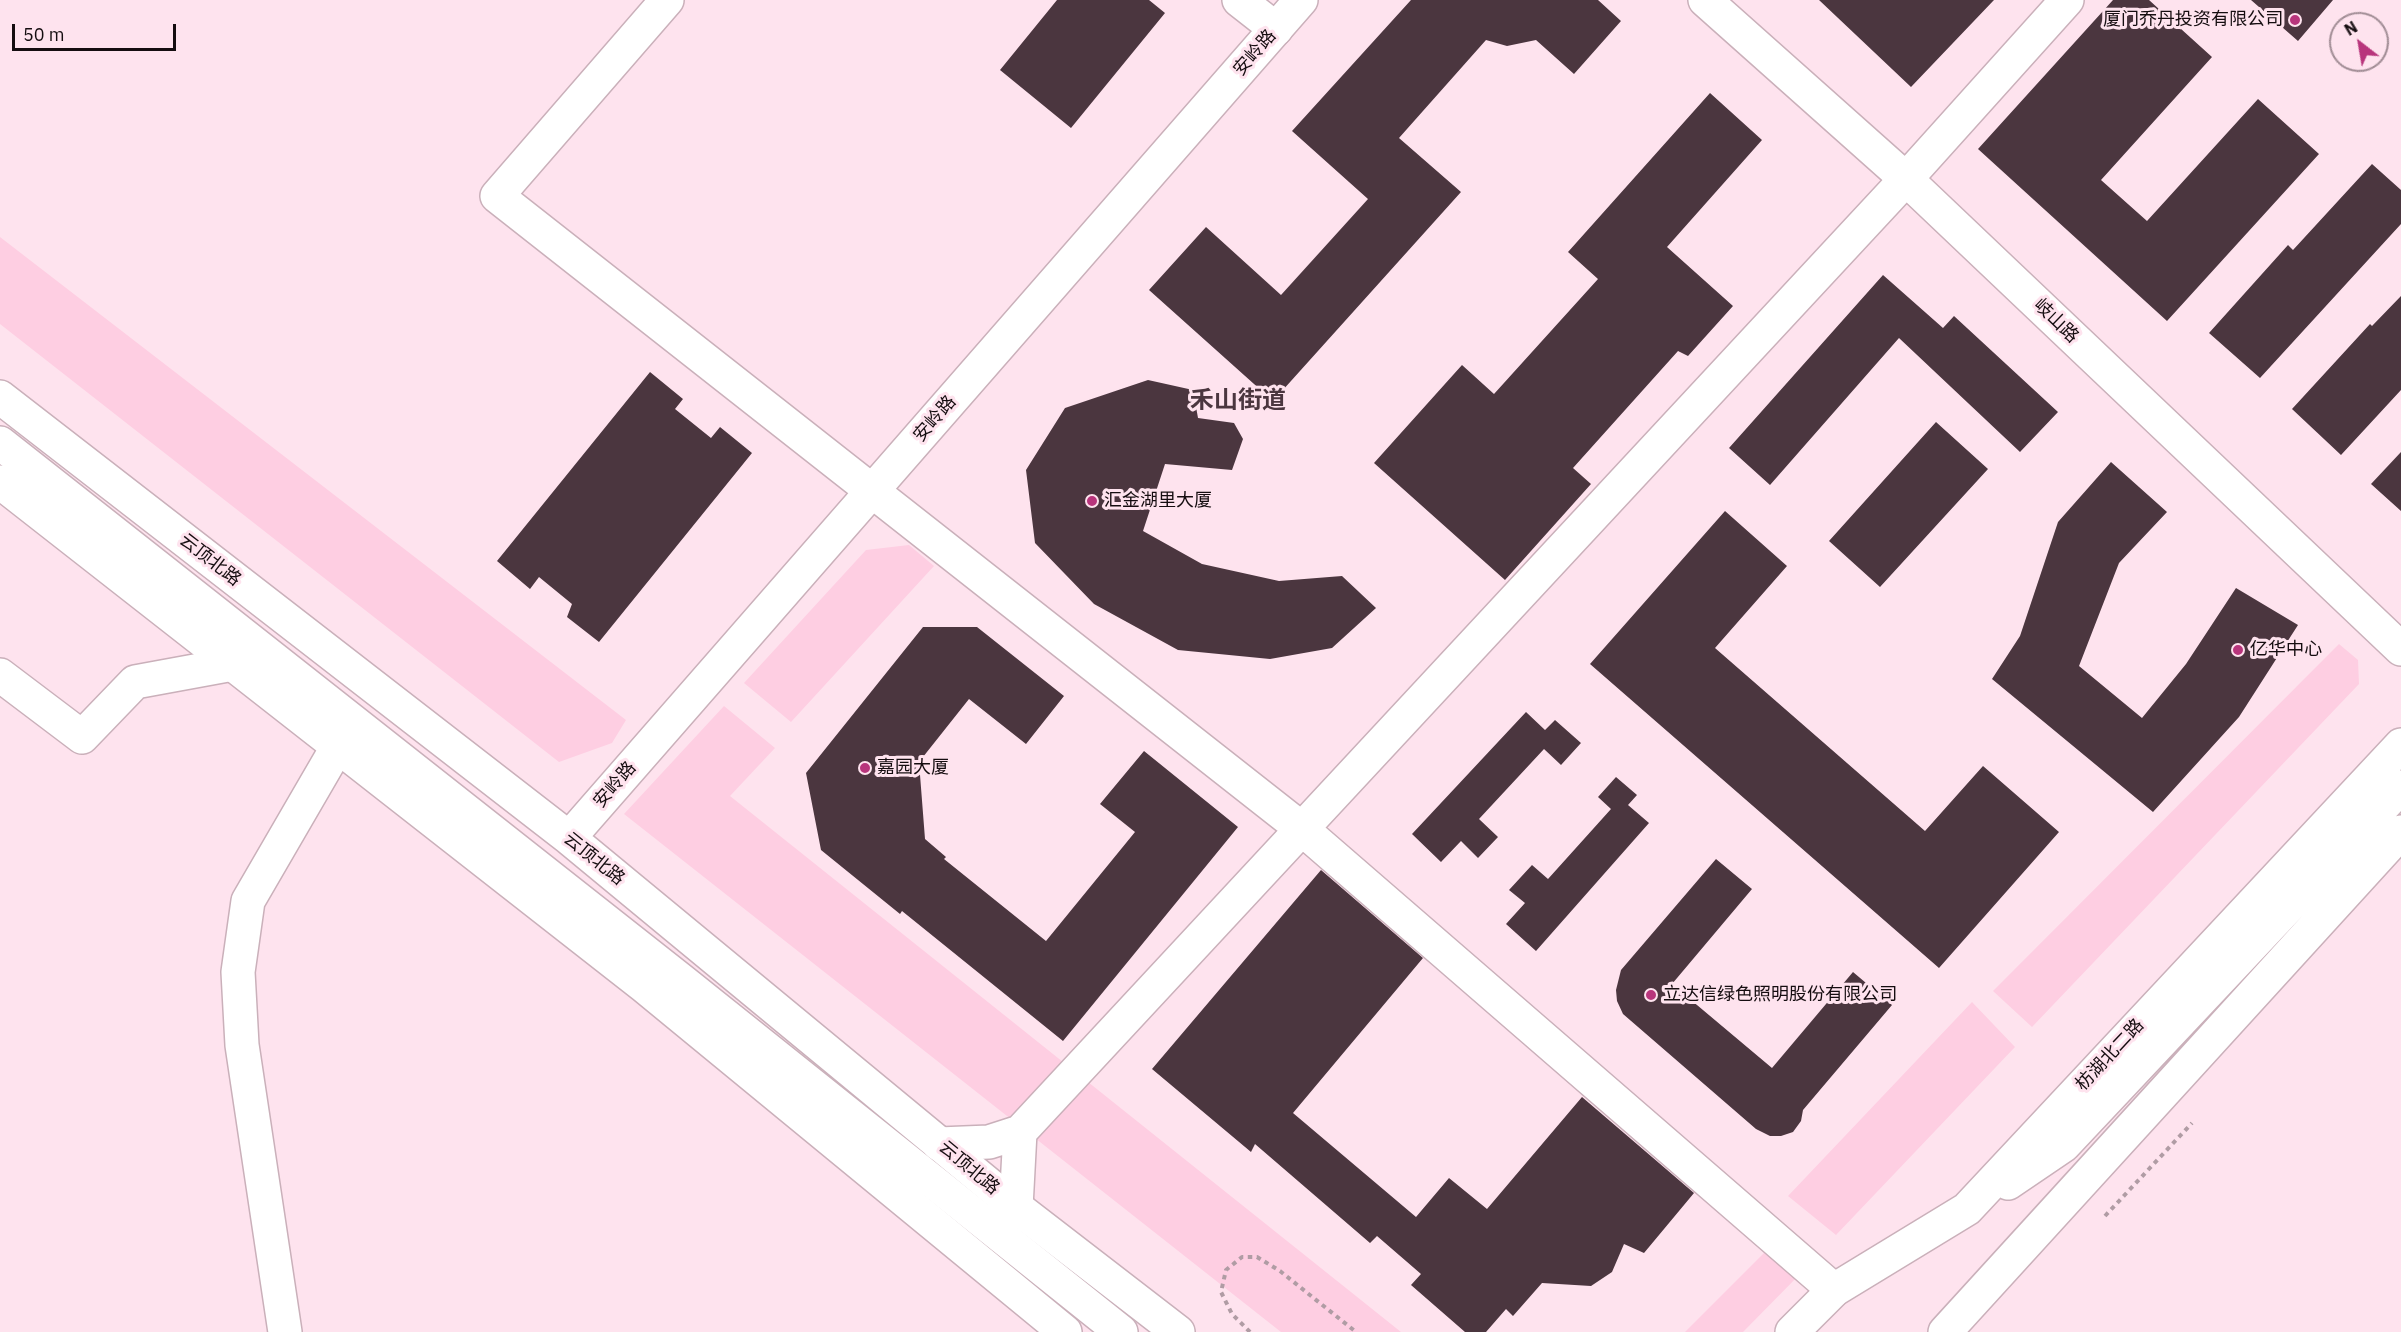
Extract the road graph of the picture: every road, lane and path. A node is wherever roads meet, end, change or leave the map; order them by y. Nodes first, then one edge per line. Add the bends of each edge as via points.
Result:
1 (667, 0) edge
2 (1239, 0) edge
3 (1301, 0) edge
4 (1705, 0) edge
5 (2067, 0) edge
6 (1276, 29) junction
7 (1906, 179) junction
8 (0, 398) edge
9 (0, 443) edge
10 (0, 482) edge
11 (871, 492) junction
12 (2401, 650) edge
13 (233, 664) junction
14 (0, 675) edge
15 (2401, 745) edge
16 (338, 746) junction
17 (2401, 787) edge
18 (1302, 830) junction
19 (2401, 832) edge
20 (569, 838) junction
21 (2192, 1123) dead end
22 (1020, 1132) junction
23 (939, 1144) junction
24 (1016, 1207) junction
25 (1967, 1209) junction
26 (2105, 1216) dead end
27 (1834, 1290) junction
28 (285, 1332) edge
29 (1065, 1332) edge
30 (1121, 1332) edge
31 (1178, 1332) edge
32 (1250, 1332) edge
33 (1356, 1332) edge
34 (1792, 1332) edge
35 (1945, 1332) edge

1 - 11 main road via 497,196
2 - 6 main road
3 - 6 main road, 安岭路
4 - 7 main road, 岐山路
5 - 7 main road
6 - 11 main road, 安岭路
7 - 12 main road, 岐山路
7 - 18 main road
8 - 20 main road, 云顶北路
9 - 30 main road
10 - 13 main road
11 - 18 main road
11 - 20 main road, 安岭路
13 - 14 main road via 135,682 81,737
13 - 16 main road
15 - 25 main road, 枋湖北二路
16 - 28 main road via 248,901 238,972 242,1045
16 - 29 main road via 644,986
17 - 25 main road via 2064,1145
18 - 22 main road
18 - 27 main road
19 - 35 main road
20 - 23 main road, 云顶北路
21 - 26 path
22 - 23 main road via 989,1142
22 - 24 main road
23 - 24 main road, 云顶北路
24 - 31 main road, 云顶北路
25 - 27 main road, 枋湖北二路
27 - 34 main road, 枋湖北二路
32 - 33 path via 1232,1314 1221,1292 1226,1270 1242,1257 1257,1257 1280,1271

